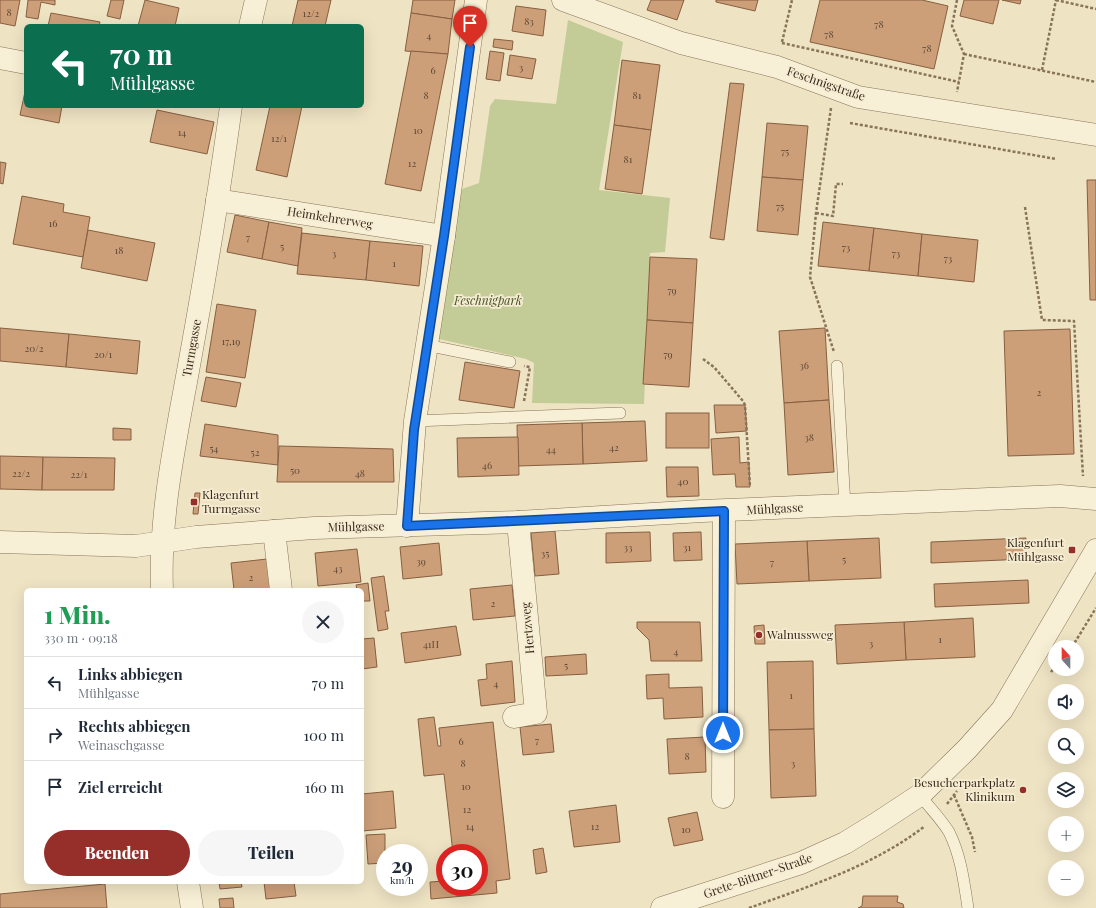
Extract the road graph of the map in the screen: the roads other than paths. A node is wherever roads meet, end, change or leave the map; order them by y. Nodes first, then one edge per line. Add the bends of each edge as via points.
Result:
1 (256, 0) edge
2 (476, 0) edge
3 (563, 0) edge
4 (250, 24) edge
5 (0, 58) edge
6 (24, 64) edge
7 (231, 108) edge
8 (1096, 135) edge
9 (217, 200) junction
10 (444, 236) junction
11 (426, 345) junction
12 (510, 362) road end
13 (837, 366) road end
14 (620, 413) dead end
15 (415, 421) junction
16 (1090, 499) edge
17 (845, 506) junction
18 (724, 511) junction
19 (518, 522) junction
20 (407, 526) junction
21 (274, 531) junction
22 (0, 542) edge
23 (164, 542) junction
24 (1096, 550) edge
25 (162, 588) edge
26 (281, 588) edge
27 (514, 717) dead end
28 (920, 795) junction
29 (723, 797) dead end
30 (188, 884) edge
31 (192, 908) edge
32 (662, 908) edge
33 (968, 908) edge

1 - 4 street
2 - 10 street
3 - 8 street, Feschnigstraße via 681,43 777,67 858,97
5 - 6 street
7 - 9 street, Turmgasse
9 - 10 street, Heimkehrerweg
9 - 23 street, Turmgasse via 170,471
10 - 11 street
11 - 12 lane
11 - 15 street
13 - 17 lane
14 - 15 lane
15 - 20 street
16 - 17 street, Mühlgasse via 1060,496
17 - 18 street, Mühlgasse
18 - 19 street, Mühlgasse
18 - 29 street
19 - 20 street, Mühlgasse
19 - 27 street, Hertzweg via 536,713
20 - 21 street, Mühlgasse
21 - 23 street, Mühlgasse via 196,536
21 - 26 street
22 - 23 street, Mühlgasse via 136,546
23 - 25 street, Turmgasse
24 - 28 street, Grete-Bittner-Straße via 1002,710
28 - 32 street, Grete-Bittner-Straße via 845,843 801,863
28 - 33 lane via 948,832 955,848 962,869
30 - 31 street

